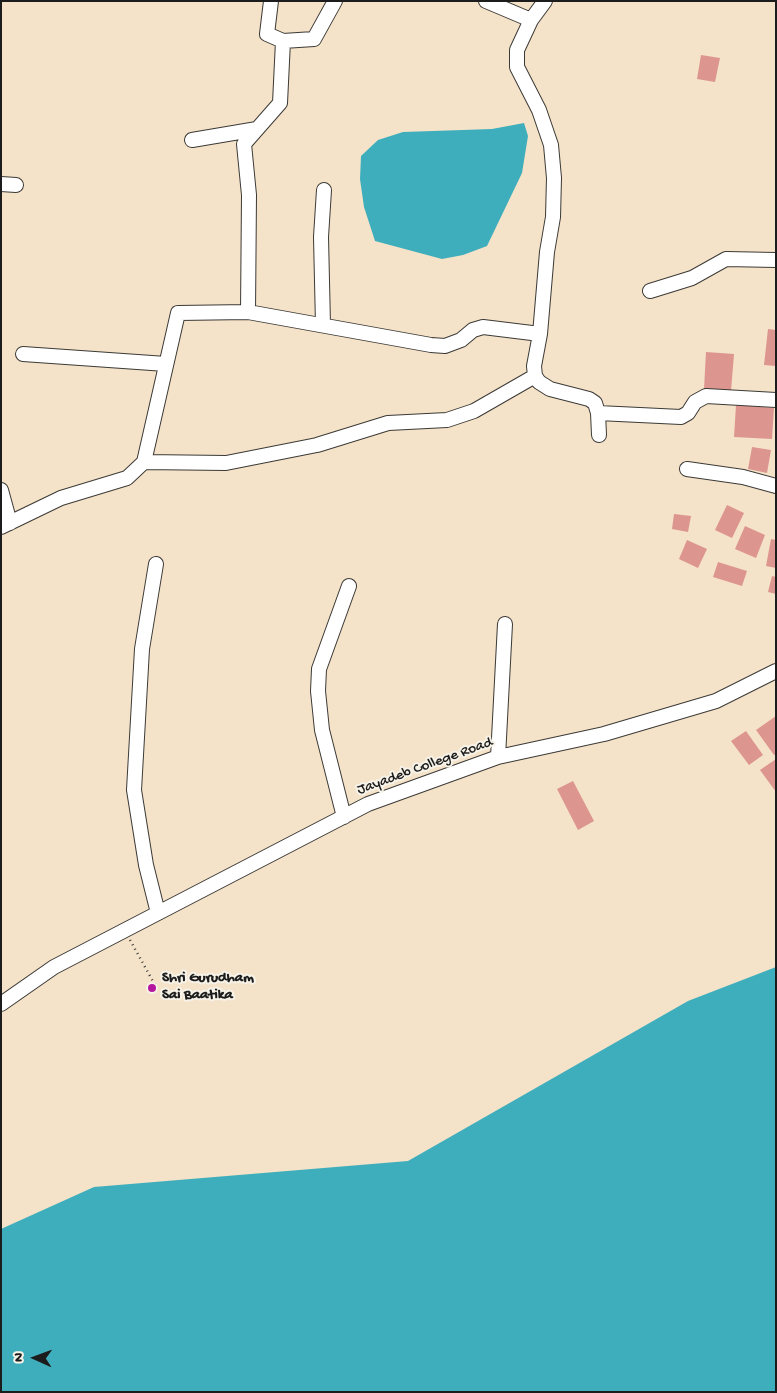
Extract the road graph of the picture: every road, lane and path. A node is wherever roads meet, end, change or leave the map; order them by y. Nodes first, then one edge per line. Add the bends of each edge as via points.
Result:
1 (271, 1) edge
2 (335, 1) edge
3 (486, 1) edge
4 (545, 1) edge
5 (531, 20) junction
6 (283, 41) junction
7 (257, 129) junction
8 (192, 140) dead end
9 (1, 184) edge
10 (16, 185) dead end
11 (324, 190) dead end
12 (776, 260) edge
13 (650, 291) dead end
14 (248, 312) junction
15 (323, 325) junction
16 (540, 334) junction
17 (23, 354) dead end
18 (166, 364) junction
19 (535, 376) junction
20 (776, 400) edge
21 (598, 413) junction
22 (599, 435) dead end
23 (144, 462) junction
24 (687, 469) dead end
25 (776, 486) edge
26 (1, 490) edge
27 (6, 525) edge
28 (156, 564) dead end
29 (349, 586) dead end
30 (505, 624) dead end
31 (776, 671) edge
32 (498, 757) junction
33 (344, 816) junction
34 (158, 913) junction
35 (124, 931) junction
36 (155, 986) dead end
37 (1, 1004) edge

1 - 6 street via 267,34
2 - 6 street via 314,39
3 - 5 street
4 - 5 street
5 - 16 street via 517,50 517,67 539,110 551,145 554,178
6 - 7 street via 280,103
7 - 8 street
7 - 14 street via 244,144 249,195
9 - 10 street
11 - 15 street via 321,237
12 - 13 street via 726,259 692,278
14 - 15 street
14 - 18 street via 178,313
15 - 16 street via 445,346 483,327
16 - 19 street
17 - 18 street
18 - 23 street
19 - 21 street via 550,389 589,399 595,403
19 - 23 street via 474,411 447,420 388,423 317,445 226,463
20 - 21 street via 706,396 681,417
21 - 22 street
23 - 27 street via 127,478 61,498
24 - 25 street via 743,477
26 - 27 street
28 - 34 street via 142,649 134,790 146,865
29 - 33 street via 319,670 318,691 322,730
30 - 32 street
31 - 32 street, Jayadeb College Road via 716,701 671,715 604,734
32 - 33 street, Jayadeb College Road via 368,804
33 - 34 street, Jayadeb College Road
34 - 35 street, Jayadeb College Road
35 - 36 path
35 - 37 street, Jayadeb College Road via 54,967

